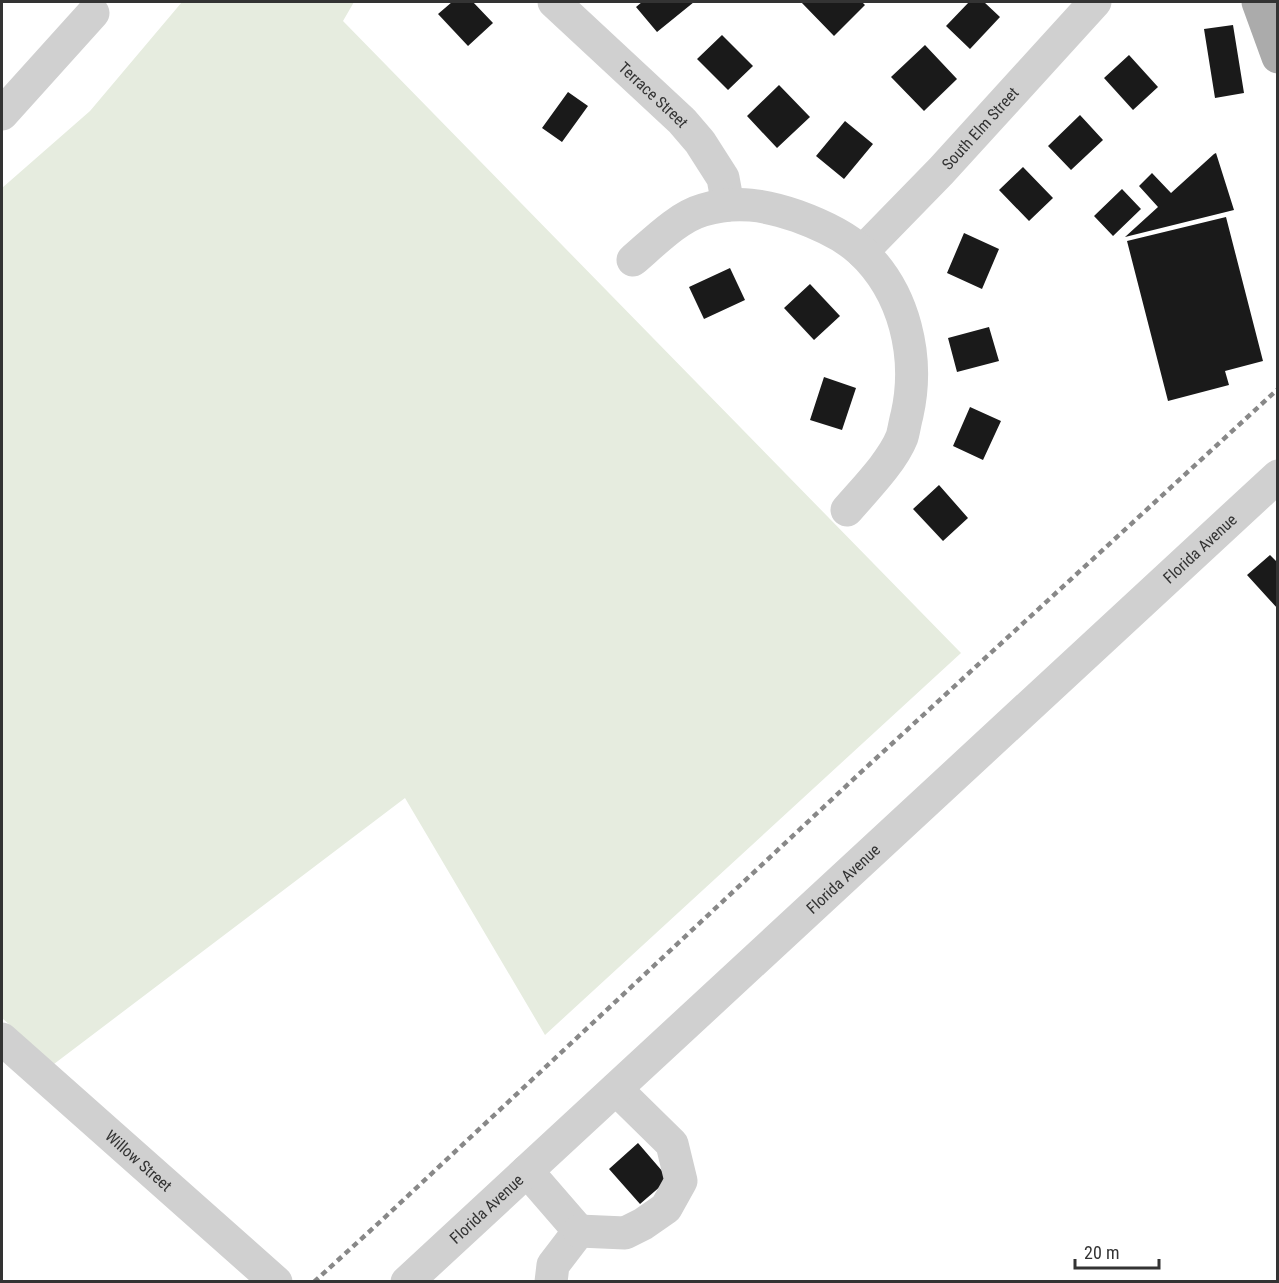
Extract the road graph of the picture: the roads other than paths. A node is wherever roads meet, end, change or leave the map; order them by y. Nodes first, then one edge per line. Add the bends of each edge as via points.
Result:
1 (554, 2) edge
2 (1095, 2) edge
3 (1258, 2) edge
4 (92, 5) edge
5 (1278, 57) edge
6 (2, 113) edge
7 (728, 205) junction
8 (862, 252) junction
9 (633, 260) dead end
10 (1278, 476) edge
11 (847, 510) dead end
12 (2, 1039) edge
13 (616, 1089) junction
14 (527, 1171) junction
15 (579, 1231) junction
16 (276, 1281) edge
17 (407, 1281) edge
18 (551, 1281) edge

1 - 7 street, Terrace Street via 700,141 723,178
2 - 8 street, South Elm Street
3 - 5 main road
4 - 6 street
7 - 8 street via 776,209 828,229
7 - 9 street via 701,210 676,224
8 - 11 street via 886,280 901,311 912,368 902,436 892,455
10 - 13 street, Florida Avenue
12 - 16 street, Willow Street
13 - 14 street, Florida Avenue
13 - 15 street via 672,1144 681,1181 666,1208 625,1233
14 - 15 street
14 - 17 street, Florida Avenue
15 - 18 street via 553,1265

